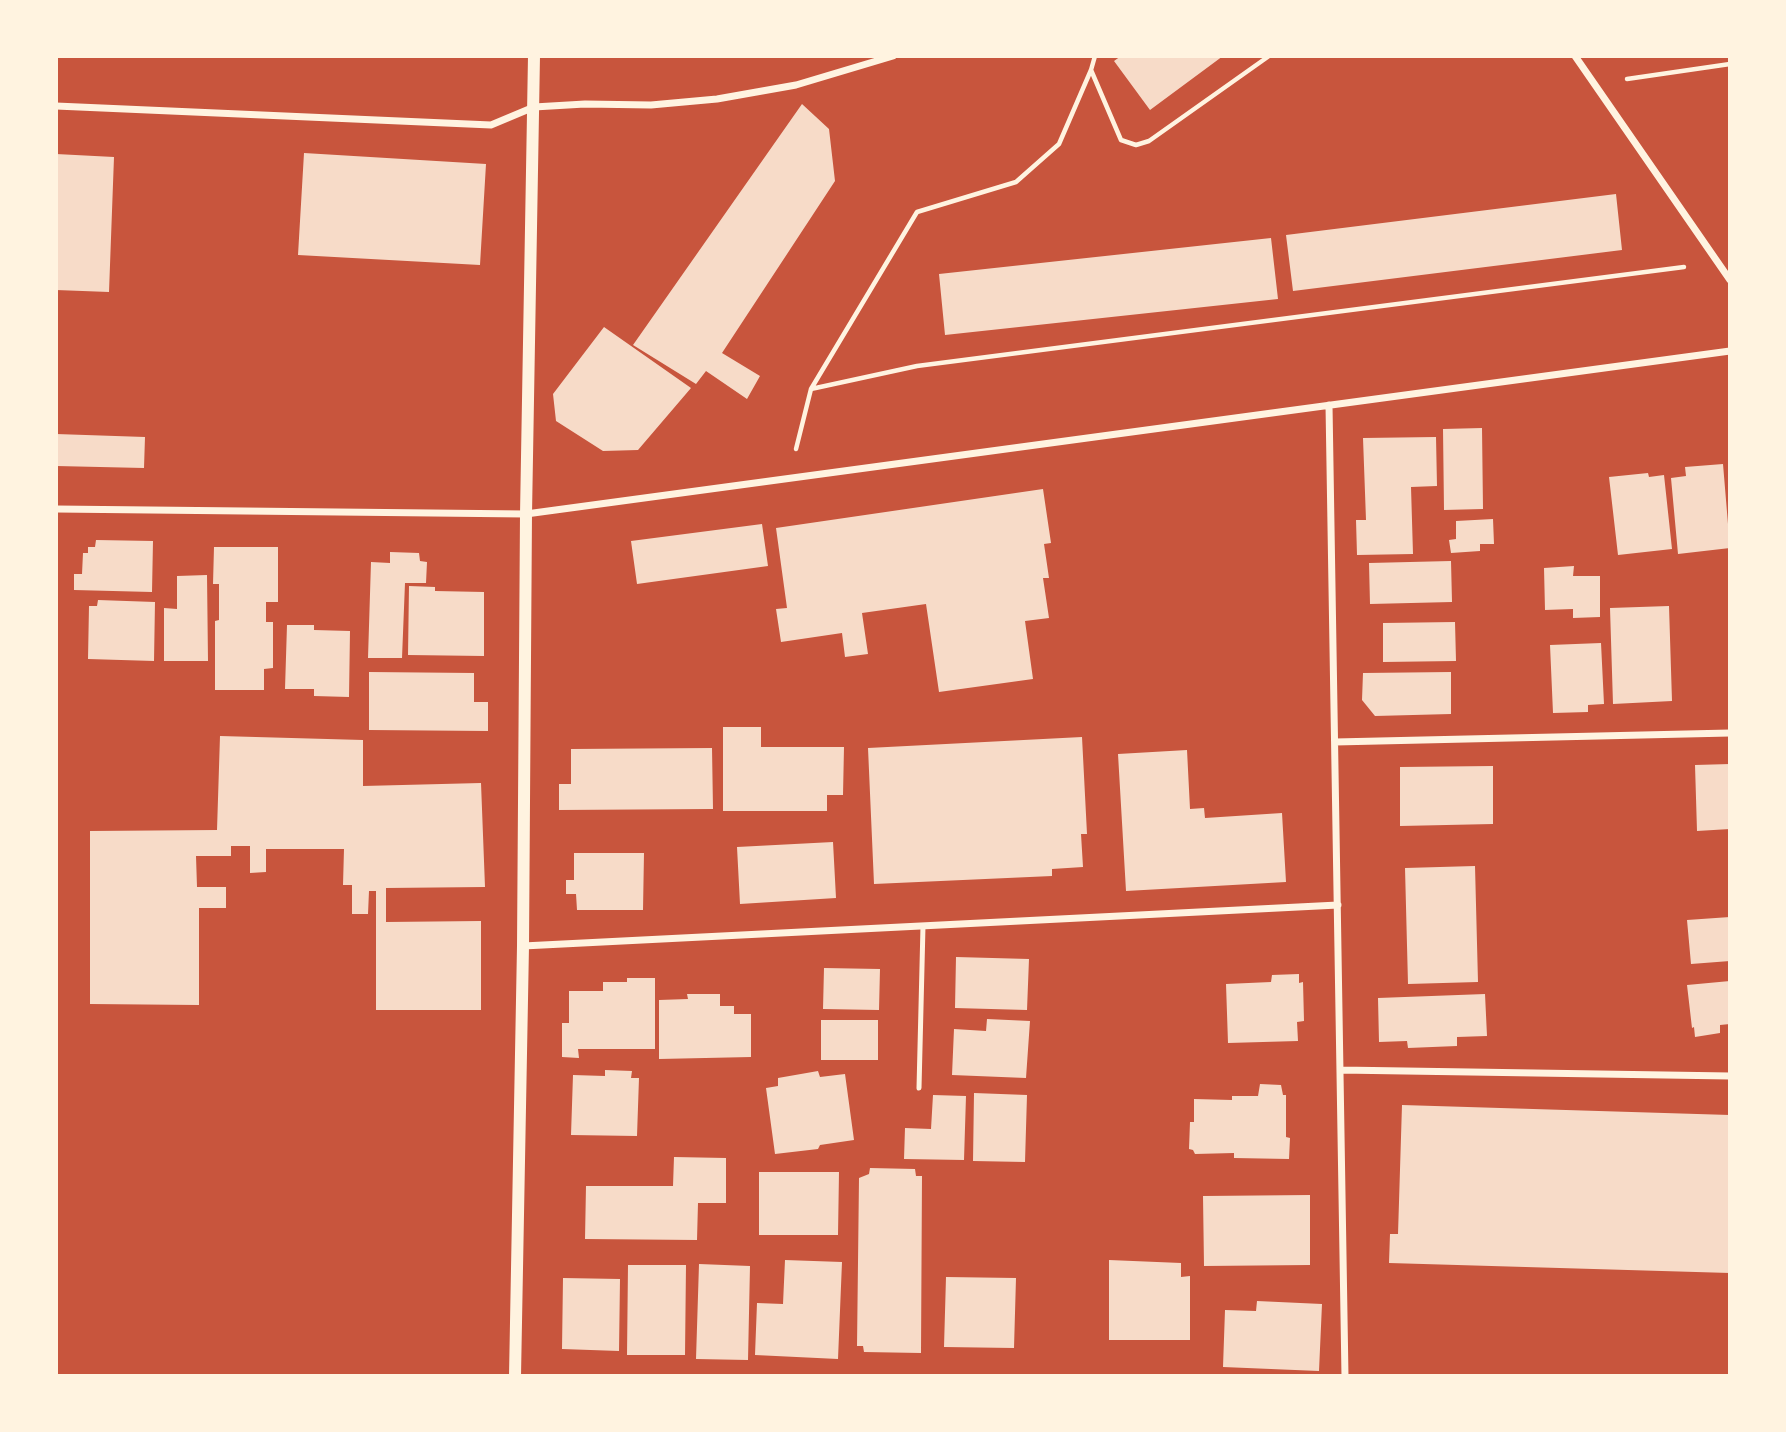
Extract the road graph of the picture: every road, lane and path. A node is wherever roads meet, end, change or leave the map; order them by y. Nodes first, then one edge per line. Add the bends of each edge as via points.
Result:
1 (534, 56) edge
2 (893, 56) edge
3 (1095, 56) edge
4 (1269, 56) edge
5 (1575, 56) edge
6 (1730, 64) edge
7 (1091, 69) junction
8 (1594, 83) junction
9 (56, 106) edge
10 (534, 107) junction
11 (1714, 257) junction
12 (1730, 280) edge
13 (1730, 351) edge
14 (811, 389) junction
15 (1329, 405) junction
16 (789, 479) junction
17 (56, 509) edge
18 (526, 514) junction
19 (1730, 733) edge
20 (1335, 742) junction
21 (1338, 905) junction
22 (923, 926) junction
23 (523, 946) junction
24 (1340, 1070) junction
25 (1730, 1076) edge
26 (919, 1088) dead end
27 (515, 1376) edge
28 (1345, 1376) edge

1 - 10 street
2 - 10 street via 796,85 717,99
3 - 7 path
4 - 7 path via 1149,141 1136,145 1121,140
5 - 8 street
6 - 8 path
7 - 14 path via 1059,144 1016,182 916,212
8 - 11 street
9 - 10 street via 491,125
10 - 18 street
11 - 12 street
11 - 14 path via 1693,266 917,366
13 - 15 street
14 - 16 path
15 - 16 street
15 - 20 street
16 - 18 street
17 - 18 street
18 - 23 street
19 - 20 street
20 - 21 street
21 - 22 street
21 - 24 street
22 - 23 street
22 - 26 lane
23 - 27 street
24 - 25 street
24 - 28 street

